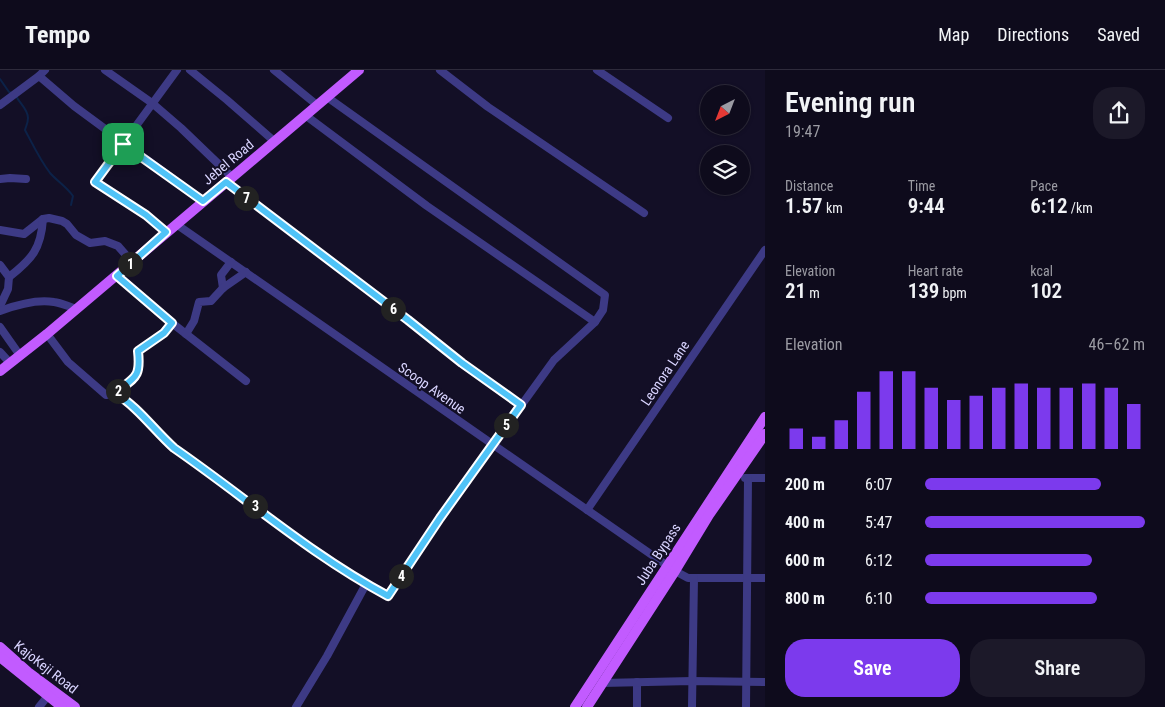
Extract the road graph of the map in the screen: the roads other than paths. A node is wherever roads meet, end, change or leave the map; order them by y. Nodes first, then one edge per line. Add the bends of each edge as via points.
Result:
1 (105, 70) edge
2 (177, 70) edge
3 (190, 70) edge
4 (274, 70) edge
5 (357, 70) edge
6 (440, 70) edge
7 (597, 70) edge
8 (42, 73) edge
9 (327, 97) junction
10 (152, 103) junction
11 (0, 105) edge
12 (317, 105) junction
13 (305, 115) junction
14 (668, 118) dead end
15 (274, 141) junction
16 (123, 144) junction
17 (0, 179) edge
18 (26, 179) dead end
19 (229, 179) junction
20 (203, 201) junction
21 (644, 212) dead end
22 (43, 219) junction
23 (176, 224) junction
24 (0, 230) edge
25 (166, 232) junction
26 (765, 250) edge
27 (132, 262) junction
28 (231, 262) junction
29 (0, 265) edge
30 (246, 272) junction
31 (117, 276) junction
32 (9, 277) junction
33 (223, 288) junction
34 (0, 306) edge
35 (77, 309) junction
36 (0, 311) edge
37 (595, 322) junction
38 (172, 323) junction
39 (0, 327) edge
40 (47, 334) junction
41 (186, 334) junction
42 (0, 352) edge
43 (19, 354) junction
44 (10, 363) junction
45 (0, 371) edge
46 (246, 381) dead end
47 (115, 393) junction
48 (521, 405) junction
49 (765, 417) edge
50 (765, 434) edge
51 (492, 445) junction
52 (748, 478) junction
53 (765, 478) edge
54 (735, 479) junction
55 (586, 510) junction
56 (671, 568) junction
57 (694, 578) junction
58 (748, 578) junction
59 (765, 578) edge
60 (366, 584) junction
61 (0, 647) edge
62 (0, 657) edge
63 (692, 680) junction
64 (746, 681) junction
65 (637, 682) junction
66 (765, 682) edge
67 (602, 683) junction
68 (47, 697) junction
69 (39, 707) edge
70 (62, 707) edge
71 (75, 707) edge
72 (296, 707) edge
73 (575, 707) edge
74 (587, 707) edge
75 (637, 707) edge
76 (692, 707) edge
77 (746, 707) edge

1 - 10 street
2 - 10 street
3 - 15 street
4 - 12 street
5 - 9 main road, Jebel Road
6 - 21 street via 488,107
7 - 14 street
8 - 11 street
8 - 16 street via 74,106
9 - 12 main road, Jebel Road
9 - 37 street via 605,296 603,310
10 - 16 street
10 - 19 street via 181,128
12 - 13 main road, Jebel Road
13 - 15 main road, Jebel Road
13 - 37 street via 427,206
15 - 19 main road, Jebel Road
16 - 20 street
16 - 25 street via 95,182
17 - 18 street
19 - 20 main road, Jebel Road
19 - 48 street via 462,363
20 - 23 main road, Jebel Road
22 - 24 street via 24,234
22 - 27 street via 66,222 76,236 90,243 111,242 121,248
22 - 32 street via 42,236 36,250
23 - 25 main road, Jebel Road
23 - 28 street, Scoop Avenue
25 - 27 main road, Jebel Road
26 - 55 street, Leonora Lane
27 - 31 main road, Jebel Road
28 - 30 street, Scoop Avenue
28 - 33 street via 221,275
29 - 32 street
30 - 33 street
30 - 51 street, Scoop Avenue
31 - 35 main road, Jebel Road
31 - 38 street
32 - 34 street via 8,289
33 - 41 street via 212,300 199,302 194,321
35 - 36 street via 42,302
35 - 40 main road, Jebel Road
37 - 48 street via 554,360
38 - 41 street
38 - 47 street via 164,333 138,351 140,366 137,375
39 - 43 street
40 - 43 main road, Jebel Road
40 - 47 street via 68,362 87,379 106,395
41 - 46 street
42 - 44 street
43 - 44 main road, Jebel Road
44 - 45 main road, Jebel Road
47 - 60 street via 138,410 174,448
48 - 51 street
49 - 56 main road, Juba Bypass
50 - 54 main road, Juba Bypass
51 - 55 street, Scoop Avenue
51 - 60 street via 388,596
52 - 53 street
52 - 54 street
52 - 58 street
54 - 56 main road, Juba Bypass
55 - 56 street, Scoop Avenue
56 - 57 street, Scoop Avenue
56 - 67 main road, Juba Bypass
56 - 73 main road, Juba Bypass
57 - 58 street, Scoop Avenue
57 - 63 street
58 - 59 street, Scoop Avenue
58 - 64 street
60 - 72 street
61 - 71 main road, KajoKeji Road
62 - 68 main road, KajoKeji Road
63 - 64 street
63 - 65 street
63 - 76 street
64 - 66 street
64 - 77 street
65 - 67 street
65 - 75 street
67 - 74 main road, Juba Bypass
68 - 69 street
68 - 70 main road, KajoKeji Road

